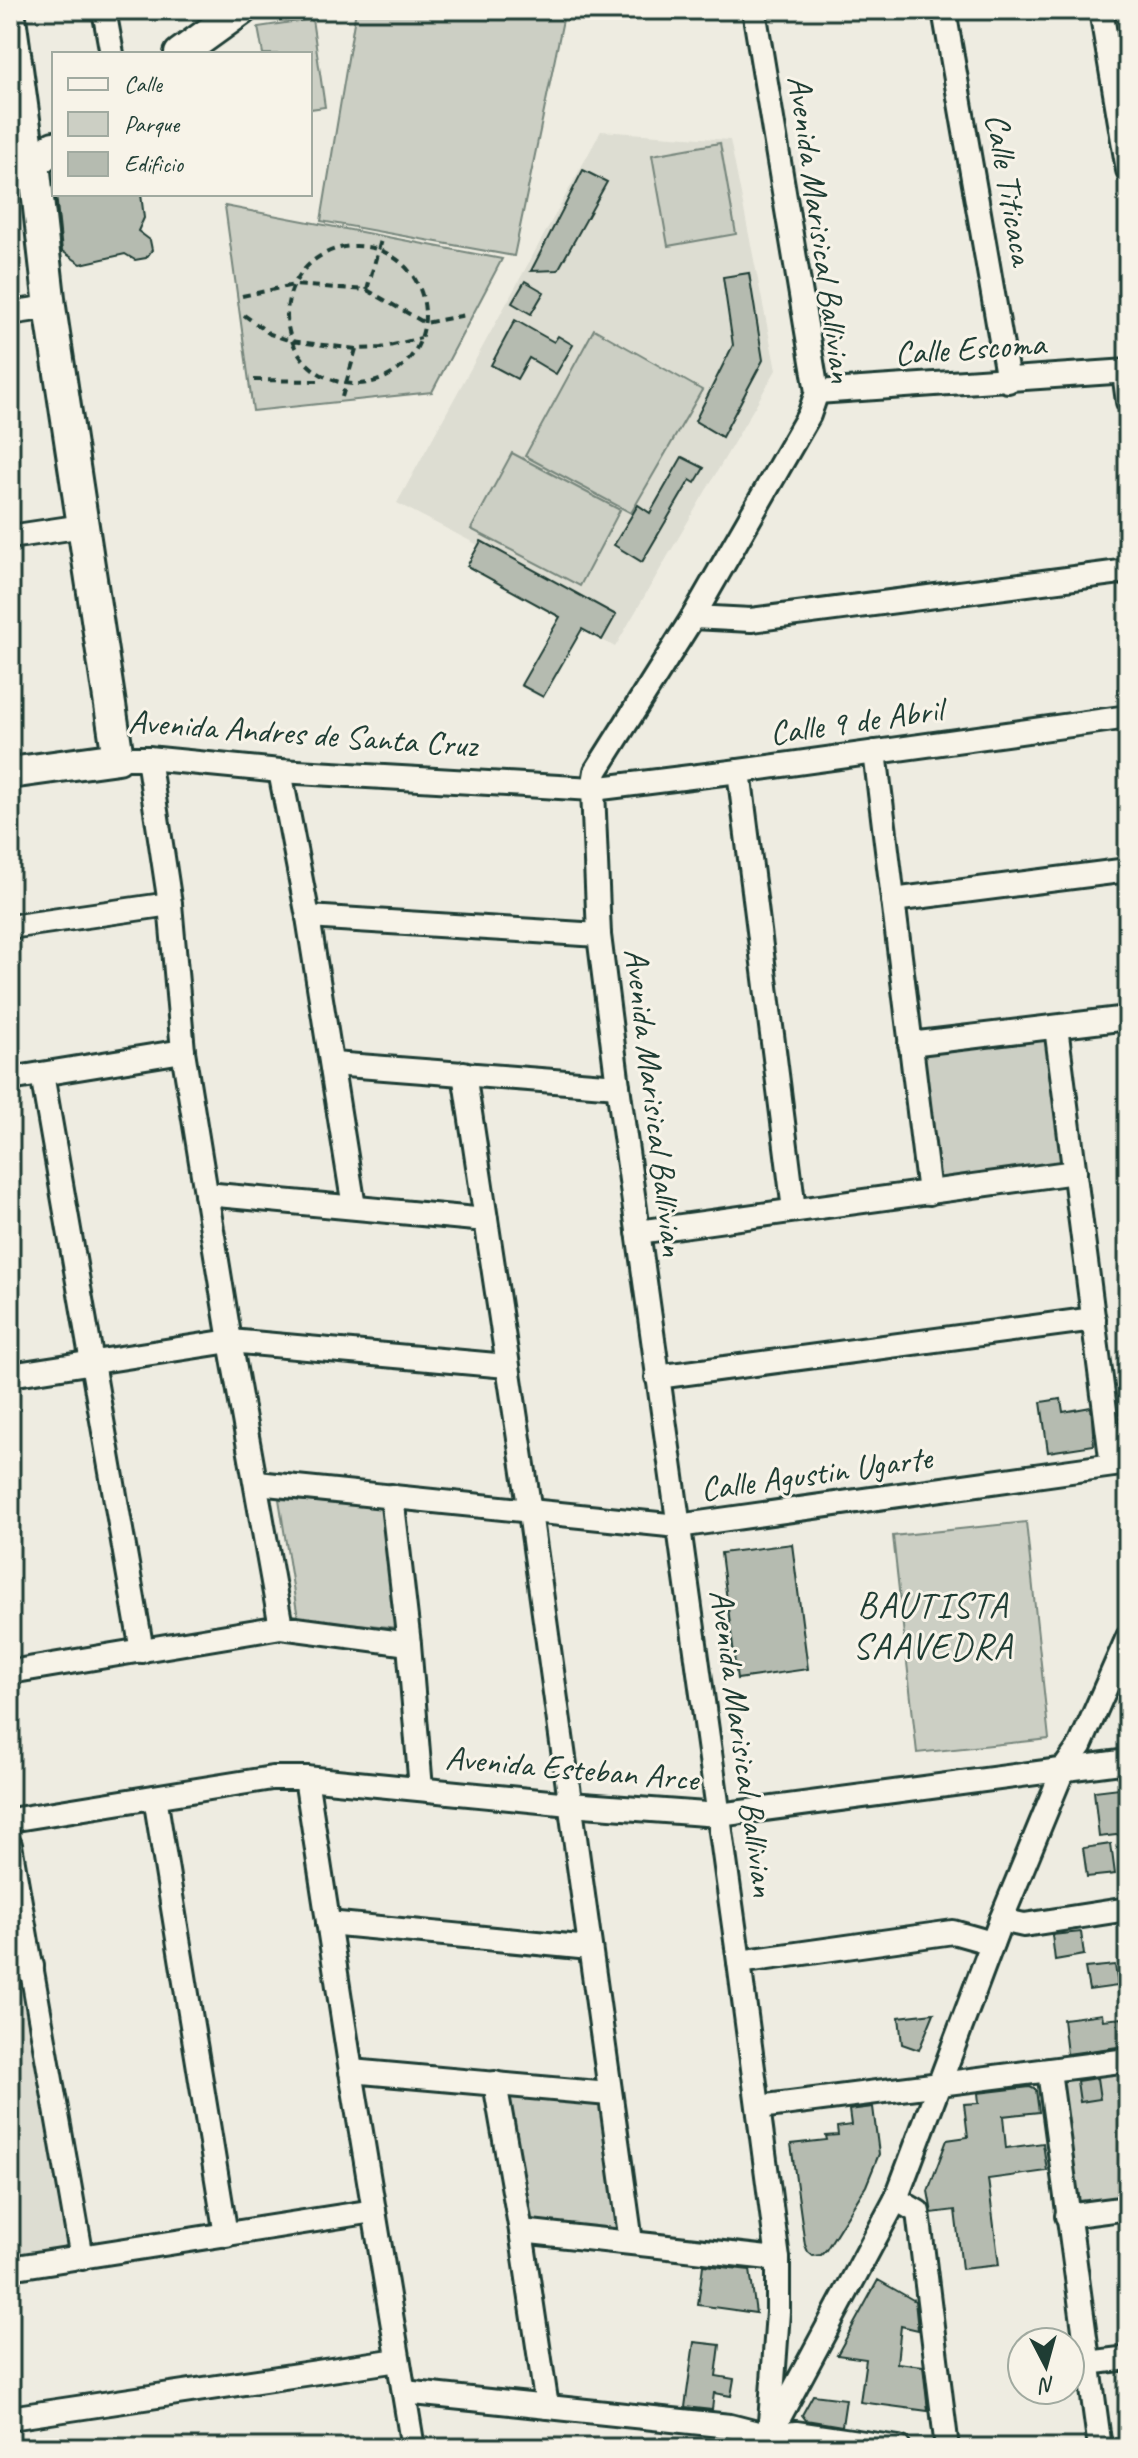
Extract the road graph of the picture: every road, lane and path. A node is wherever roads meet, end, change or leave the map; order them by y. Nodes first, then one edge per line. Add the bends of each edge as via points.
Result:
1 (104, 10) edge
2 (241, 10) edge
3 (754, 10) edge
4 (944, 10) edge
5 (1101, 10) edge
6 (12, 15) edge
7 (112, 52) edge
8 (183, 52) edge
9 (1121, 83) edge
10 (33, 159) edge
11 (1128, 170) edge
12 (381, 240) dead end
13 (377, 250) junction
14 (294, 285) junction
15 (367, 290) junction
16 (242, 296) dead end
17 (50, 307) junction
18 (10, 313) edge
19 (244, 315) dead end
20 (466, 315) dead end
21 (425, 323) junction
22 (421, 338) junction
23 (291, 341) junction
24 (356, 349) junction
25 (1126, 372) edge
26 (321, 375) junction
27 (254, 380) dead end
28 (1008, 381) junction
29 (348, 384) junction
30 (817, 392) junction
31 (342, 397) dead end
32 (1128, 402) edge
33 (83, 526) junction
34 (10, 537) edge
35 (1128, 571) edge
36 (693, 617) junction
37 (1128, 717) edge
38 (875, 752) junction
39 (118, 758) junction
40 (148, 758) junction
41 (280, 771) junction
42 (739, 771) junction
43 (10, 773) edge
44 (593, 789) junction
45 (1128, 870) edge
46 (893, 900) junction
47 (170, 904) junction
48 (308, 917) junction
49 (10, 927) edge
50 (599, 935) junction
51 (1128, 1018) edge
52 (1056, 1027) junction
53 (910, 1044) junction
54 (183, 1051) junction
55 (333, 1064) junction
56 (464, 1073) junction
57 (42, 1074) junction
58 (10, 1079) edge
59 (618, 1086) junction
60 (1075, 1172) junction
61 (929, 1193) junction
62 (206, 1194) junction
63 (354, 1207) junction
64 (794, 1210) junction
65 (486, 1220) junction
66 (638, 1232) junction
67 (1094, 1319) junction
68 (230, 1341) junction
69 (93, 1362) junction
70 (507, 1366) junction
71 (10, 1375) edge
72 (657, 1377) junction
73 (1120, 1464) edge
74 (257, 1483) junction
75 (392, 1496) junction
76 (530, 1512) junction
77 (678, 1526) junction
78 (281, 1627) junction
79 (1128, 1637) edge
80 (409, 1644) junction
81 (142, 1651) junction
82 (10, 1672) edge
83 (1128, 1761) edge
84 (1063, 1770) junction
85 (306, 1778) junction
86 (421, 1789) junction
87 (155, 1797) junction
88 (570, 1804) junction
89 (719, 1815) junction
90 (10, 1820) edge
91 (10, 1845) edge
92 (1128, 1909) edge
93 (1001, 1920) junction
94 (328, 1923) junction
95 (992, 1943) junction
96 (590, 1948) junction
97 (739, 1962) junction
98 (21, 1968) edge
99 (1128, 2060) edge
100 (351, 2071) junction
101 (1049, 2071) junction
102 (940, 2082) junction
103 (495, 2083) junction
104 (609, 2094) junction
105 (759, 2107) junction
106 (896, 2199) junction
107 (1128, 2208) edge
108 (374, 2211) junction
109 (1067, 2216) junction
110 (521, 2231) junction
111 (226, 2235) junction
112 (631, 2242) junction
113 (82, 2258) junction
114 (778, 2259) junction
115 (10, 2268) edge
116 (1128, 2358) edge
117 (398, 2360) junction
118 (1088, 2363) junction
119 (404, 2392) junction
120 (547, 2407) junction
121 (10, 2418) edge
122 (766, 2442) edge
123 (413, 2448) edge
124 (899, 2448) edge
125 (947, 2448) edge
126 (1100, 2448) edge

1 - 7 street
2 - 8 street
3 - 30 street, Avenida Marisical Ballivian
4 - 28 street, Calle Titicaca
5 - 9 street
6 - 10 street
9 - 11 street
10 - 17 street
12 - 13 path
13 - 14 path via 337,249 316,259
13 - 15 path
13 - 21 path via 402,263 416,280
14 - 15 path
14 - 16 path
14 - 23 path via 286,318
15 - 21 path
17 - 18 street
17 - 33 street
19 - 23 path via 270,334
20 - 21 path
21 - 22 path
22 - 24 path
22 - 29 path via 406,364 388,377
23 - 24 path
23 - 26 path via 303,361
24 - 29 path
25 - 28 street, Calle Escoma
25 - 32 street
26 - 27 path via 318,381
26 - 29 path
28 - 30 street, Calle Escoma
29 - 31 path
30 - 36 street, Avenida Marisical Ballivian via 809,415
33 - 34 street
33 - 39 street
35 - 36 street via 751,620
36 - 44 street, Avenida Marisical Ballivian via 596,771
37 - 38 street, Calle 9 de Abril
38 - 42 street, Calle 9 de Abril
38 - 46 street
39 - 40 street, Avenida Andres de Santa Cruz
39 - 43 street, Avenida Andres de Santa Cruz
40 - 41 street, Avenida Andres de Santa Cruz
40 - 47 street
41 - 44 street, Avenida Andres de Santa Cruz
41 - 48 street
42 - 44 street, Calle 9 de Abril
42 - 64 street
44 - 50 street, Avenida Marisical Ballivian
45 - 46 street
46 - 53 street
47 - 49 street
47 - 54 street
48 - 50 street
48 - 55 street
50 - 59 street, Avenida Marisical Ballivian
51 - 52 street
52 - 53 street
52 - 60 street, Calle Agustin Ugarte
53 - 61 street
54 - 57 street
54 - 62 street
55 - 56 street
55 - 63 street
56 - 59 street
56 - 65 street
57 - 58 street
57 - 69 street
59 - 66 street, Avenida Marisical Ballivian
60 - 61 street
60 - 67 street, Calle Agustin Ugarte
61 - 64 street
62 - 63 street
62 - 68 street
63 - 65 street
64 - 66 street
65 - 70 street
66 - 72 street, Avenida Marisical Ballivian
67 - 72 street
67 - 73 street, Calle Agustin Ugarte
68 - 69 street
68 - 70 street
68 - 74 street
69 - 71 street
69 - 81 street
70 - 76 street
72 - 77 street, Avenida Marisical Ballivian
73 - 77 street, Calle Agustin Ugarte
74 - 75 street, Calle Agustin Ugarte
74 - 78 street
75 - 76 street, Calle Agustin Ugarte
75 - 80 street
76 - 77 street, Calle Agustin Ugarte
76 - 88 street
77 - 89 street, Avenida Marisical Ballivian
78 - 80 street
78 - 81 street
79 - 84 street via 1080,1746
80 - 86 street
81 - 82 street
83 - 84 street, Avenida Esteban Arce
84 - 89 street, Avenida Esteban Arce
84 - 93 street
85 - 86 street, Avenida Esteban Arce
85 - 87 street, Avenida Esteban Arce via 272,1778
85 - 94 street
86 - 88 street, Avenida Esteban Arce
87 - 90 street, Avenida Esteban Arce
87 - 111 street
88 - 89 street, Avenida Esteban Arce
88 - 96 street
89 - 97 street, Avenida Marisical Ballivian
91 - 98 street
92 - 93 street via 1024,1925
93 - 95 street
94 - 96 street
94 - 100 street
95 - 97 street via 953,1932
95 - 102 street
96 - 104 street
97 - 105 street, Avenida Marisical Ballivian
98 - 113 street
99 - 101 street
100 - 103 street
100 - 108 street
101 - 102 street
101 - 109 street
102 - 105 street
102 - 106 street
103 - 104 street
103 - 110 street
104 - 112 street
105 - 114 street, Avenida Marisical Ballivian
106 - 122 street
106 - 125 street via 918,2212
107 - 109 street
108 - 111 street
108 - 117 street
109 - 118 street
110 - 112 street
110 - 120 street
111 - 113 street
112 - 114 street
113 - 115 street
114 - 122 street, Avenida Marisical Ballivian
116 - 118 street
117 - 119 street
117 - 121 street
118 - 126 street
119 - 120 street
119 - 123 street
120 - 122 street via 730,2426
122 - 124 street via 796,2433

